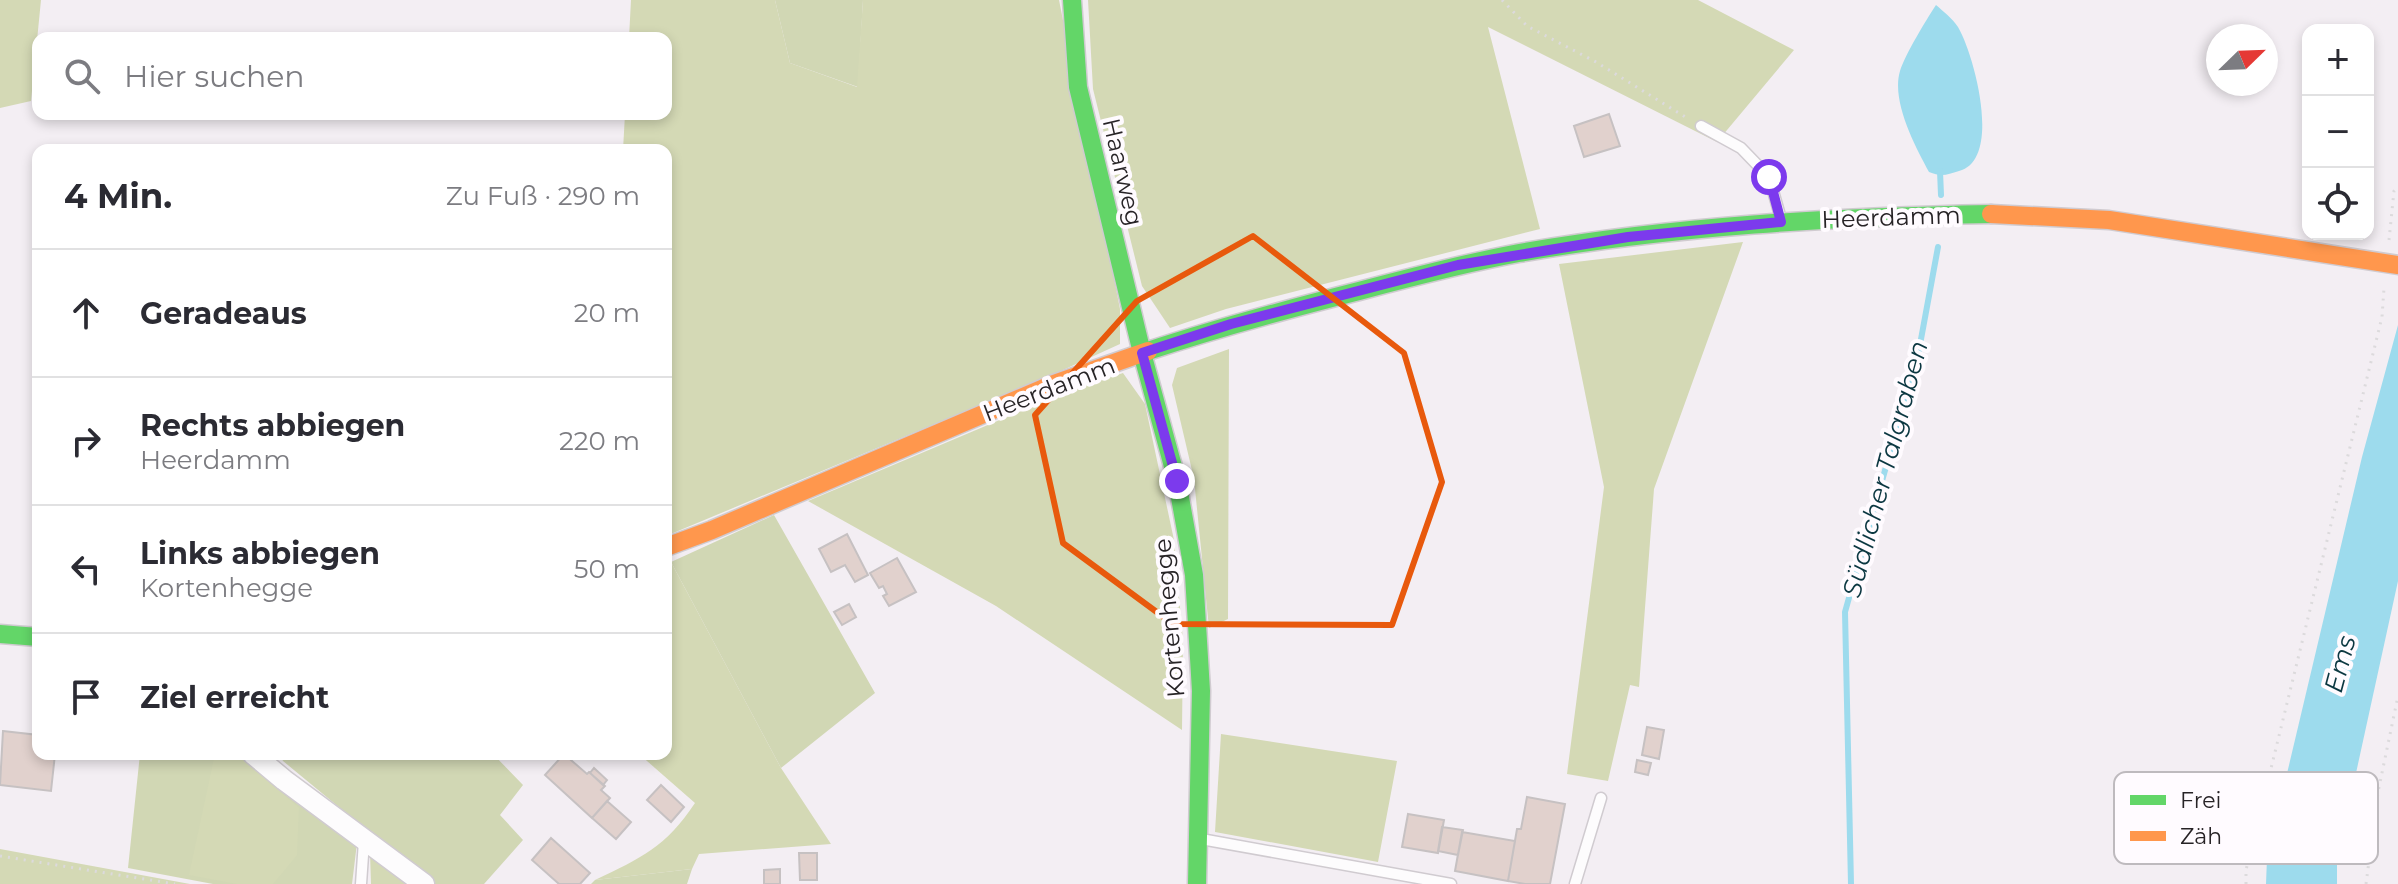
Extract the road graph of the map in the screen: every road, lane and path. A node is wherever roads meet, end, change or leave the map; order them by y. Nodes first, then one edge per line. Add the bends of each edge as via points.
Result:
1 (1072, 0) edge
2 (1502, 0) edge
3 (1701, 126) joint
4 (2398, 186) edge
5 (1781, 222) junction
6 (2393, 264) edge
7 (1142, 353) junction
8 (672, 544) edge
9 (0, 634) edge
10 (32, 637) edge
11 (2398, 696) edge
12 (261, 760) edge
13 (2270, 772) edge
14 (2378, 792) edge
15 (1601, 798) dead end
16 (1199, 838) junction
17 (364, 841) junction
18 (0, 856) edge
19 (2247, 864) edge
20 (2369, 864) edge
21 (175, 884) edge
22 (361, 884) edge
23 (424, 884) edge
24 (1197, 884) edge
25 (1451, 884) edge
26 (1575, 884) edge
27 (2246, 884) edge
28 (2366, 884) edge

1 - 7 street, Haarweg via 1078,87
2 - 3 path via 1527,26
3 - 5 lane via 1741,148 1769,177
4 - 6 path
5 - 6 street, Heerdamm via 1996,214 2109,220
5 - 7 street, Heerdamm via 1628,237 1458,265 1231,324
6 - 13 path
7 - 8 street, Heerdamm via 1051,385
7 - 16 street, Kortenhegge via 1177,481 1194,575 1201,691
9 - 10 street
11 - 14 path
12 - 17 street
15 - 26 lane
16 - 24 street, Kortenhegge
16 - 25 lane
17 - 22 lane
17 - 23 street
18 - 21 path
19 - 27 path
20 - 28 path

